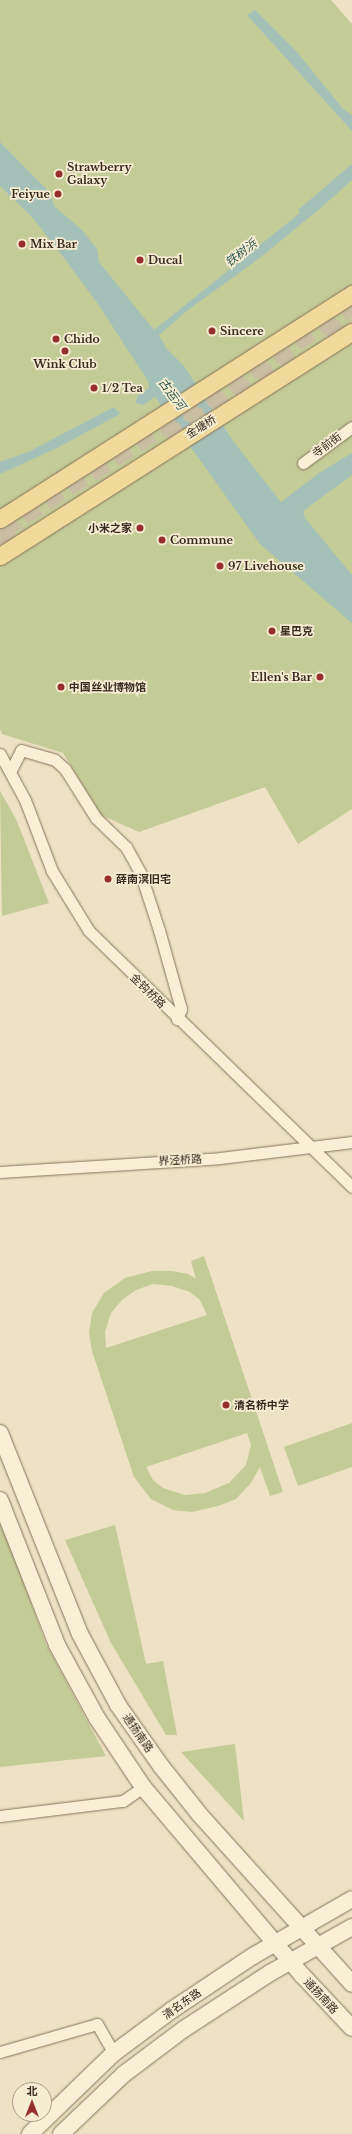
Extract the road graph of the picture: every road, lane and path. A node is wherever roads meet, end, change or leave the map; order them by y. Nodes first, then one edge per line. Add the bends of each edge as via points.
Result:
1 (350, 294) edge
2 (352, 332) edge
3 (352, 428) edge
4 (303, 463) dead end
5 (0, 519) edge
6 (0, 556) edge
7 (0, 754) edge
8 (11, 770) junction
9 (177, 1019) junction
10 (352, 1142) edge
11 (312, 1148) junction
12 (3, 1171) edge
13 (352, 1187) edge
14 (0, 1433) edge
15 (0, 1500) edge
16 (143, 1787) junction
17 (0, 1816) edge
18 (352, 1899) edge
19 (301, 1927) junction
20 (352, 1927) edge
21 (275, 1943) junction
22 (319, 1945) junction
23 (291, 1961) junction
24 (352, 1984) edge
25 (352, 2028) edge
26 (0, 2052) edge
27 (114, 2053) junction
28 (30, 2134) edge
29 (61, 2134) edge

1 - 5 main road
2 - 6 main road, 金塘桥
3 - 4 street, 寺前街
7 - 8 street, 金钩桥路
8 - 9 street, 金钩桥路 via 52,871 69,902 89,931
8 - 9 street via 21,750 55,760 65,769 96,818 126,847 140,872 159,930 181,1009
9 - 11 street, 金钩桥路
10 - 11 street, 界泾桥路
11 - 12 street, 界泾桥路 via 220,1158
11 - 13 street, 金钩桥路
14 - 19 main road, 通扬南路 via 80,1634 118,1705 200,1815
15 - 16 main road, 通扬南路 via 57,1645 97,1718
16 - 17 street via 123,1801
16 - 21 main road, 通扬南路
18 - 19 main road, 清名东路
19 - 21 main road, 清名东路
19 - 22 main road, 通扬南路
20 - 22 main road, 清名东路
21 - 23 main road, 通扬南路
21 - 27 main road, 清名东路 via 172,2010
22 - 23 main road, 清名东路
22 - 24 main road, 通扬南路
23 - 25 main road, 通扬南路
23 - 29 main road, 清名东路 via 184,2029 124,2074
26 - 27 street via 97,2024
27 - 28 main road, 清名东路

